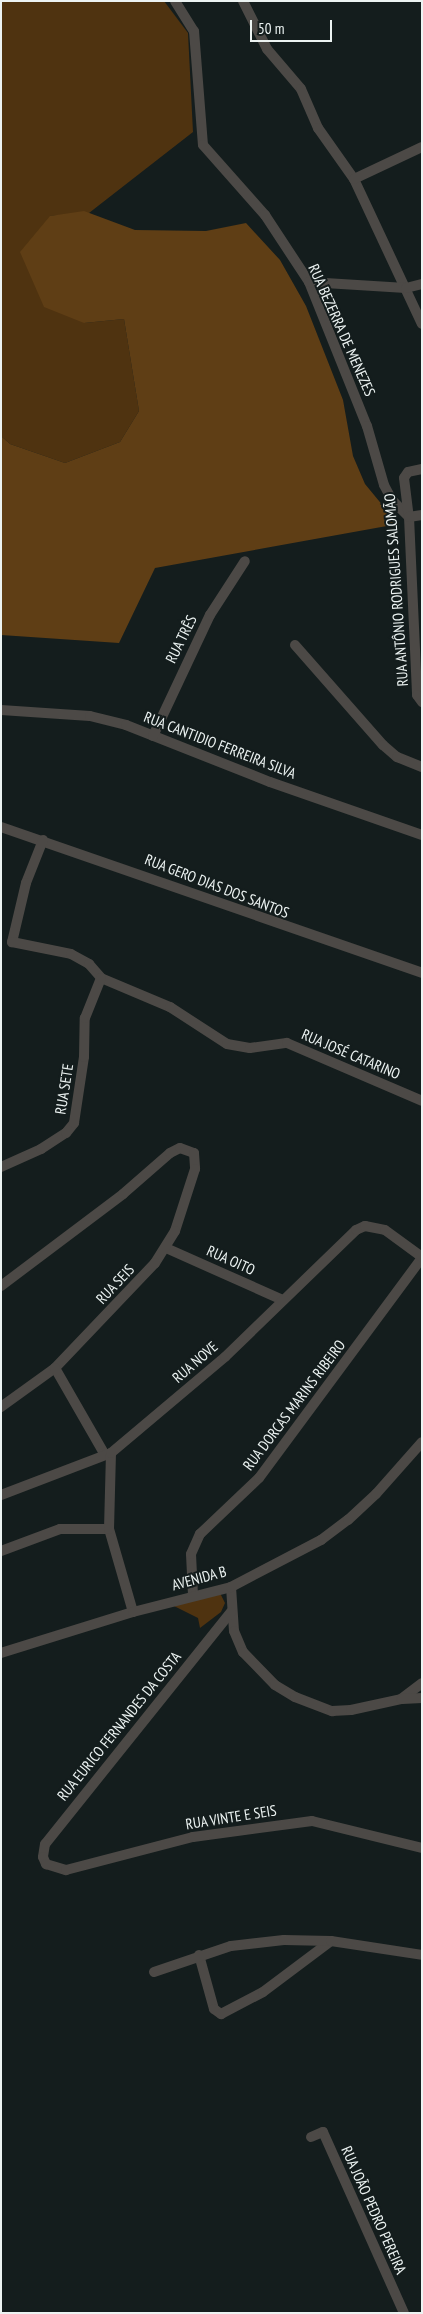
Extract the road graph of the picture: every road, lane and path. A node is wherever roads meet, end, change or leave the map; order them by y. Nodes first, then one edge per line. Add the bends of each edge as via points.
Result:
1 (176, 1) edge
2 (243, 1) edge
3 (422, 147) edge
4 (354, 179) junction
5 (308, 282) junction
6 (422, 284) edge
7 (406, 288) junction
8 (422, 324) edge
9 (422, 469) edge
10 (422, 515) edge
11 (409, 517) junction
12 (245, 561) dead end
13 (295, 645) dead end
14 (422, 702) edge
15 (1, 710) edge
16 (153, 736) junction
17 (422, 767) edge
18 (1, 827) edge
19 (422, 835) edge
20 (43, 840) junction
21 (422, 973) edge
22 (101, 978) junction
23 (422, 1101) edge
24 (1, 1167) edge
25 (166, 1248) junction
26 (422, 1258) edge
27 (1, 1286) edge
28 (283, 1300) junction
29 (55, 1368) junction
30 (1, 1407) edge
31 (422, 1442) edge
32 (108, 1454) junction
33 (1, 1495) edge
34 (110, 1529) junction
35 (1, 1551) edge
36 (231, 1586) junction
37 (193, 1595) junction
38 (133, 1612) junction
39 (231, 1612) junction
40 (1, 1653) edge
41 (422, 1683) edge
42 (422, 1698) edge
43 (401, 1699) junction
44 (422, 1848) edge
45 (46, 1864) joint
46 (331, 1941) junction
47 (199, 1955) junction
48 (421, 1956) edge
49 (154, 1972) dead end
50 (311, 2137) dead end
51 (404, 2313) edge

1 - 5 street, RUA BEZERRA DE MENEZES via 194,31 203,145 265,215
2 - 4 street via 267,50 301,89 318,128
3 - 4 street
4 - 7 street
5 - 7 street
5 - 11 street, RUA BEZERRA DE MENEZES via 367,426 384,485 392,500
6 - 7 street
7 - 8 street
9 - 11 street, RUA ANTÔNIO RODRIGUES SALOMÃO via 406,475
10 - 11 street
11 - 14 street, RUA ANTÔNIO RODRIGUES SALOMÃO via 417,694
12 - 16 street, RUA TRÊS via 210,615
13 - 17 street via 383,745 398,757
15 - 16 street, RUA CANTIDIO FERREIRA SILVA via 90,716
16 - 19 street, RUA CANTIDIO FERREIRA SILVA
18 - 20 street, RUA GERO DIAS DOS SANTOS
20 - 21 street, RUA GERO DIAS DOS SANTOS
20 - 22 street, RUA JOSÉ CATARINO via 26,882 12,942 71,954 89,964
22 - 23 street, RUA JOSÉ CATARINO via 170,1007 227,1044 250,1048 287,1043
22 - 24 street, RUA SETE via 85,1018 84,1057 74,1123 66,1133 41,1149
25 - 27 street, RUA SEIS via 195,1170 196,1160 189,1149 180,1148 170,1153 123,1194
25 - 28 street, RUA OITO
25 - 29 street, RUA SEIS
26 - 28 street, RUA NOVE via 385,1230 365,1226 356,1230
26 - 37 street, RUA DORCAS MARINS RIBEIRO via 258,1478 200,1534 191,1554
28 - 32 street, RUA NOVE via 225,1357
29 - 30 street, RUA SEIS
29 - 32 street
31 - 36 street, AVENIDA B via 348,1520 320,1540
32 - 33 street, RUA NOVE
32 - 34 street
34 - 35 street via 60,1530
34 - 38 street
36 - 37 street, AVENIDA B
36 - 39 street
37 - 38 street, AVENIDA B
38 - 40 street, AVENIDA B
39 - 43 street via 243,1652 275,1685 295,1698 332,1710 351,1710
39 - 45 street, RUA EURICO FERNANDES DA COSTA via 45,1844 42,1857
41 - 43 street
42 - 43 street
44 - 45 street, RUA VINTE E SEIS via 312,1821 193,1837 66,1870
46 - 47 street via 274,1941 231,1946
46 - 47 street via 263,1992 221,2014 214,2009
46 - 48 street
47 - 49 street
50 - 51 street, RUA JOÃO PEDRO PEREIRA via 323,2132

